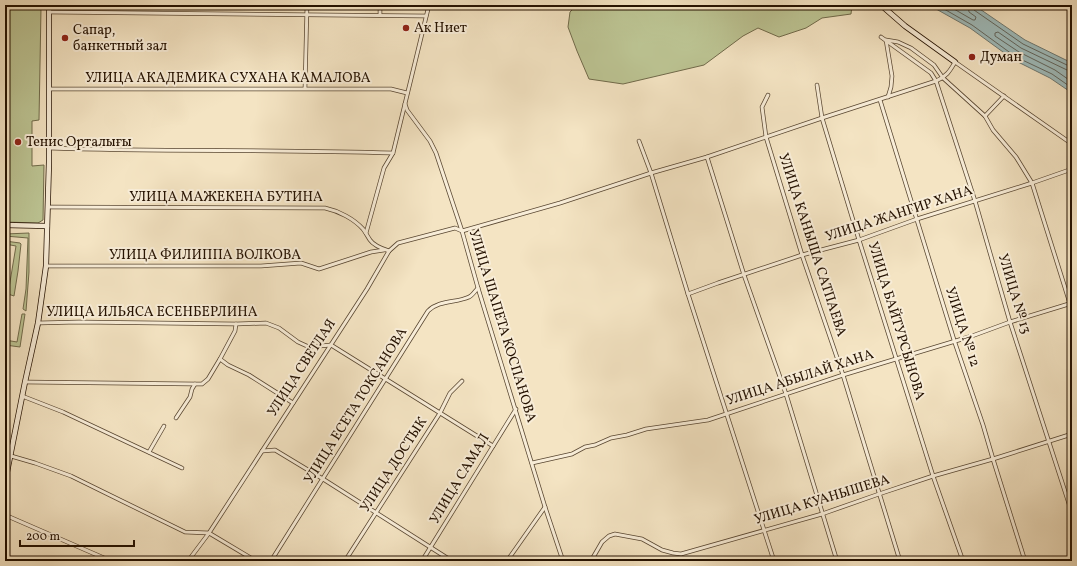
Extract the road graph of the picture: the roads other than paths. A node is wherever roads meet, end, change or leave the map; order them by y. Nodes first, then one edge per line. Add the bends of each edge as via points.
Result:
1 (49, 5) edge
2 (307, 5) edge
3 (380, 5) edge
4 (429, 5) edge
5 (881, 5) edge
6 (49, 12) junction
7 (380, 15) junction
8 (307, 16) junction
9 (426, 16) junction
10 (881, 37) dead end
11 (886, 40) junction
12 (955, 62) junction
13 (943, 78) junction
14 (936, 81) junction
15 (817, 85) dead end
16 (305, 88) junction
17 (49, 89) junction
18 (407, 93) junction
19 (768, 96) dead end
20 (1004, 96) junction
21 (888, 97) junction
22 (880, 100) junction
23 (405, 104) junction
24 (985, 116) junction
25 (822, 118) junction
26 (766, 137) junction
27 (639, 141) dead end
28 (1072, 144) edge
29 (49, 148) junction
30 (392, 153) junction
31 (707, 157) junction
32 (1072, 169) edge
33 (651, 173) junction
34 (1032, 183) junction
35 (975, 201) junction
36 (48, 207) junction
37 (917, 219) junction
38 (5, 225) edge
39 (47, 226) junction
40 (462, 231) junction
41 (366, 233) junction
42 (859, 240) junction
43 (384, 250) junction
44 (389, 251) junction
45 (802, 255) junction
46 (46, 266) junction
47 (744, 275) junction
48 (478, 288) junction
49 (688, 294) junction
50 (1071, 303) edge
51 (1072, 310) edge
52 (1010, 322) junction
53 (38, 323) junction
54 (236, 324) junction
55 (954, 340) junction
56 (331, 345) junction
57 (220, 359) junction
58 (897, 359) junction
59 (843, 375) junction
60 (386, 380) junction
61 (462, 381) dead end
62 (25, 382) junction
63 (195, 384) junction
64 (786, 394) junction
65 (22, 396) junction
66 (293, 403) junction
67 (516, 409) junction
68 (440, 413) junction
69 (727, 413) junction
70 (176, 418) dead end
71 (164, 426) dead end
72 (1072, 434) edge
73 (1049, 442) junction
74 (493, 446) junction
75 (262, 451) junction
76 (149, 452) junction
77 (11, 456) junction
78 (993, 460) junction
79 (532, 463) junction
80 (182, 468) dead end
81 (934, 476) junction
82 (323, 478) junction
83 (5, 482) edge
84 (879, 494) junction
85 (545, 507) junction
86 (376, 512) junction
87 (1072, 513) edge
88 (822, 514) junction
89 (5, 515) edge
90 (764, 530) junction
91 (209, 533) junction
92 (431, 547) junction
93 (111, 561) edge
94 (188, 561) edge
95 (256, 561) edge
96 (271, 561) edge
97 (345, 561) edge
98 (422, 561) edge
99 (452, 561) edge
100 (507, 561) edge
101 (563, 561) edge
102 (591, 561) edge
103 (774, 561) edge
104 (837, 561) edge
105 (900, 561) edge
106 (963, 561) edge
107 (1025, 561) edge

1 - 6 main road
2 - 8 street
3 - 7 street
4 - 9 street
5 - 12 main road
6 - 8 street
6 - 17 main road
7 - 8 street
7 - 9 street
8 - 16 street
9 - 18 street
10 - 11 street
11 - 13 street via 911,48 934,65
11 - 14 street via 931,73
11 - 21 street via 892,76
12 - 13 street
12 - 20 street
13 - 14 street, УЛИЦА СВЕТЛАЯ
13 - 24 street
14 - 21 street, УЛИЦА СВЕТЛАЯ
14 - 35 street, УЛИЦА № 13
15 - 25 street, УЛИЦА БАЙТУРСЫНОВА
16 - 17 street, УЛИЦА АКАДЕМИКА СУХАНА КАМАЛОВА
16 - 18 street, УЛИЦА АКАДЕМИКА СУХАНА КАМАЛОВА via 390,89
17 - 29 main road
18 - 23 street
19 - 26 street, УЛИЦА КАНЫША САТПАЕВА via 762,107
20 - 24 street
20 - 28 street
21 - 22 street, УЛИЦА СВЕТЛАЯ
22 - 25 street, УЛИЦА СВЕТЛАЯ
22 - 37 street, УЛИЦА № 12
23 - 30 street
23 - 40 street, УЛИЦА ШАПЕТА КОСПАНОВА via 436,153
24 - 34 street
25 - 26 street, УЛИЦА СВЕТЛАЯ
25 - 42 street, УЛИЦА БАЙТУРСЫНОВА
26 - 31 street, УЛИЦА СВЕТЛАЯ
26 - 45 street, УЛИЦА КАНЫША САТПАЕВА
27 - 33 street
29 - 30 street via 324,150
29 - 36 main road
30 - 41 street via 384,168
31 - 33 street, УЛИЦА СВЕТЛАЯ
31 - 47 street
32 - 34 street, УЛИЦА ЖАНГИР ХАНА
33 - 40 street, УЛИЦА СВЕТЛАЯ
33 - 49 street
34 - 35 street, УЛИЦА ЖАНГИР ХАНА
34 - 50 street
35 - 37 street, УЛИЦА ЖАНГИР ХАНА
35 - 52 street, УЛИЦА № 13
36 - 39 main road
36 - 41 street, УЛИЦА МАЖЕКЕНА БУТИНА via 325,208 339,212 359,225
37 - 42 street, УЛИЦА ЖАНГИР ХАНА
37 - 55 street, УЛИЦА № 12
38 - 39 main road
39 - 46 main road
40 - 44 street, УЛИЦА СВЕТЛАЯ via 455,228 398,243
40 - 48 street, УЛИЦА ШАПЕТА КОСПАНОВА
41 - 43 street, УЛИЦА МАЖЕКЕНА БУТИНА via 373,243
42 - 45 street, УЛИЦА ЖАНГИР ХАНА
42 - 58 street, УЛИЦА БАЙТУРСЫНОВА
43 - 44 street, УЛИЦА МАЖЕКЕНА БУТИНА
43 - 46 street, УЛИЦА ФИЛИППА ВОЛКОВА via 319,269 301,263 261,266
44 - 56 street, УЛИЦА СВЕТЛАЯ
45 - 47 street, УЛИЦА ЖАНГИР ХАНА
45 - 59 street, УЛИЦА КАНЫША САТПАЕВА
46 - 53 main road
47 - 49 street, УЛИЦА ЖАНГИР ХАНА
47 - 64 street
48 - 60 street, УЛИЦА ЕСЕТА ТОКСАНОВА via 470,297 437,305 428,311
48 - 67 street, УЛИЦА ШАПЕТА КОСПАНОВА
49 - 69 street
50 - 51 street
50 - 52 street, УЛИЦА АБЫЛАЙ ХАНА
52 - 55 street, УЛИЦА АБЫЛАЙ ХАНА
52 - 73 street, УЛИЦА № 13
53 - 54 street, УЛИЦА ИЛЬЯСА ЕСЕНБЕРЛИНА
53 - 62 main road
54 - 56 street, УЛИЦА ИЛЬЯСА ЕСЕНБЕРЛИНА via 266,323 309,347
54 - 57 street via 235,331
55 - 58 street, УЛИЦА АБЫЛАЙ ХАНА
55 - 78 street, УЛИЦА № 12 via 984,425
56 - 60 street
56 - 66 street, УЛИЦА СВЕТЛАЯ
57 - 63 street via 208,379 202,384
57 - 66 street
58 - 59 street, УЛИЦА АБЫЛАЙ ХАНА
58 - 81 street, УЛИЦА БАЙТУРСЫНОВА
59 - 64 street, УЛИЦА АБЫЛАЙ ХАНА
59 - 84 street, УЛИЦА КАНЫША САТПАЕВА
60 - 68 street
60 - 82 street, УЛИЦА ЕСЕТА ТОКСАНОВА
61 - 68 street, УЛИЦА ДОСТЫК via 450,393
62 - 63 street
62 - 65 main road
63 - 70 street
64 - 69 street, УЛИЦА АБЫЛАЙ ХАНА
64 - 88 street
65 - 76 street
65 - 77 main road
66 - 75 street, УЛИЦА СВЕТЛАЯ
67 - 74 street, УЛИЦА САМАЛ
67 - 79 street, УЛИЦА ШАПЕТА КОСПАНОВА
68 - 74 street
68 - 86 street, УЛИЦА ДОСТЫК
69 - 79 street, УЛИЦА АБЫЛАЙ ХАНА via 708,420 646,429 611,438 572,454
69 - 90 street
71 - 76 street
72 - 73 street, УЛИЦА КУАНЫШЕВА
73 - 78 street, УЛИЦА КУАНЫШЕВА
73 - 87 street, УЛИЦА № 13
74 - 92 street, УЛИЦА САМАЛ
75 - 82 street via 275,450
75 - 91 street, УЛИЦА СВЕТЛАЯ
76 - 80 street
77 - 83 main road
77 - 91 street via 71,476 185,532
78 - 81 street, УЛИЦА КУАНЫШЕВА
78 - 107 street, УЛИЦА № 12
79 - 85 street, УЛИЦА ШАПЕТА КОСПАНОВА
81 - 84 street, УЛИЦА КУАНЫШЕВА
81 - 106 street, УЛИЦА БАЙТУРСЫНОВА
82 - 86 street
82 - 96 street, УЛИЦА ЕСЕТА ТОКСАНОВА
84 - 88 street, УЛИЦА КУАНЫШЕВА
84 - 105 street, УЛИЦА КАНЫША САТПАЕВА
85 - 100 street
85 - 101 street, УЛИЦА ШАПЕТА КОСПАНОВА
86 - 92 street
86 - 97 street, УЛИЦА ДОСТЫК
88 - 90 street, УЛИЦА КУАНЫШЕВА
88 - 104 street
89 - 93 street
90 - 102 street, УЛИЦА КУАНЫШЕВА via 681,554 662,550 642,539 616,534 602,542
90 - 103 street
91 - 94 street, УЛИЦА СВЕТЛАЯ
91 - 95 street
92 - 98 street, УЛИЦА САМАЛ
92 - 99 street

